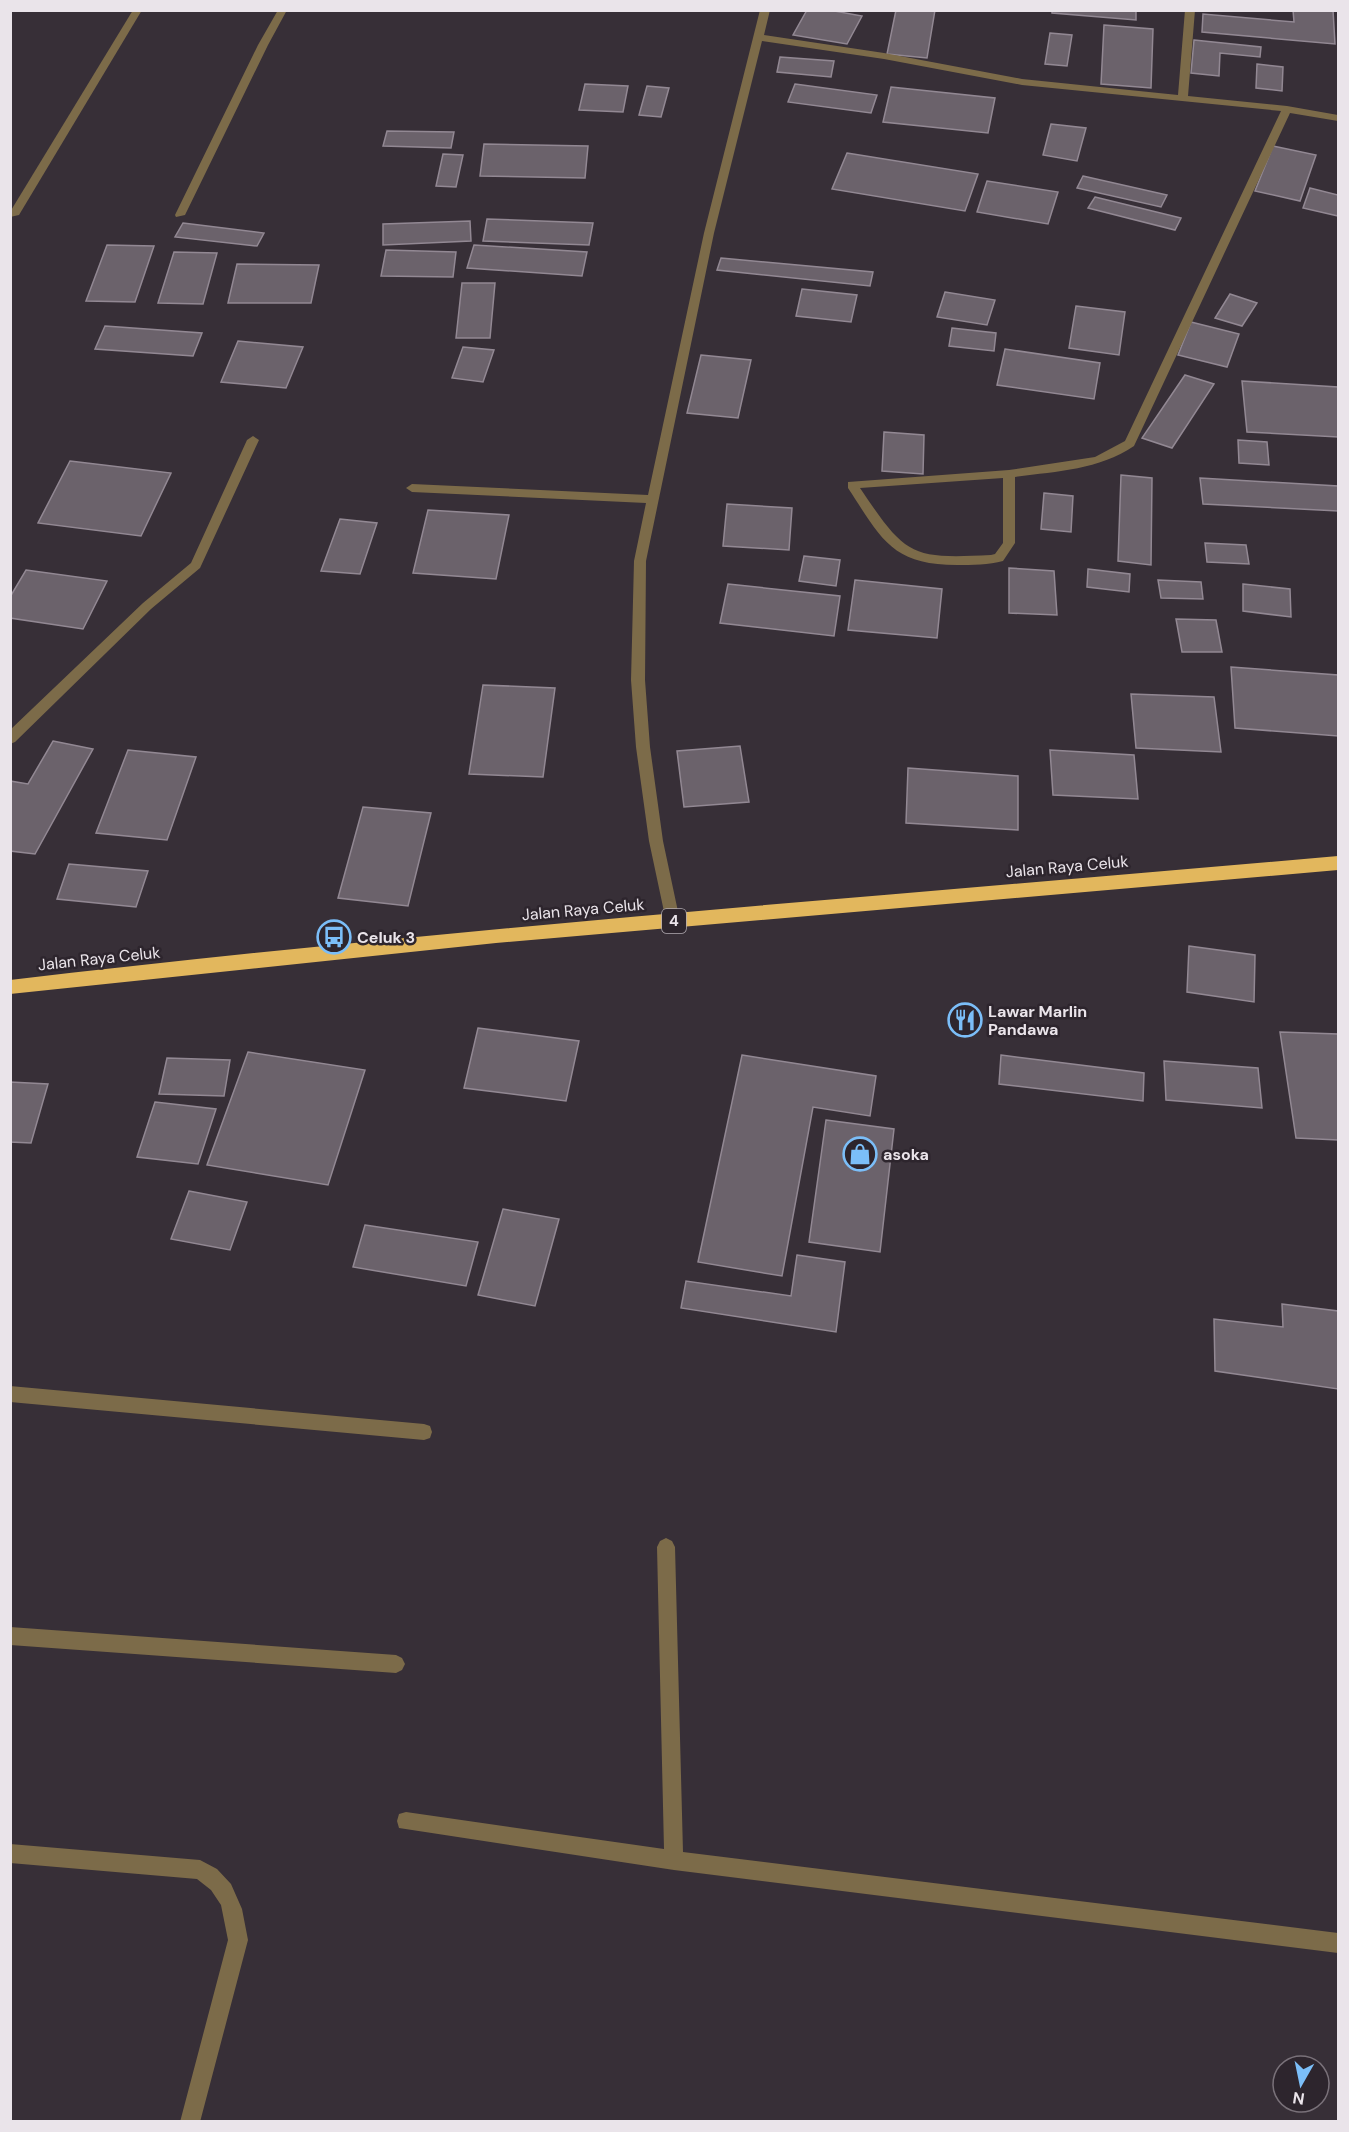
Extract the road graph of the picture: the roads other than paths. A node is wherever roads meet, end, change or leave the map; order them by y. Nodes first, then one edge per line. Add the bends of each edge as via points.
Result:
1 (138, 10) edge
2 (283, 10) edge
3 (765, 10) edge
4 (1190, 10) edge
5 (757, 37) junction
6 (1183, 100) junction
7 (1287, 109) junction
8 (1338, 118) edge
9 (14, 215) dead end
10 (180, 215) dead end
11 (253, 440) dead end
12 (1009, 474) junction
13 (412, 488) dead end
14 (653, 499) junction
15 (10, 739) edge
16 (1338, 863) edge
17 (673, 921) junction
18 (10, 987) edge
19 (10, 1394) edge
20 (424, 1432) dead end
21 (666, 1547) dead end
22 (10, 1636) edge
23 (396, 1664) dead end
24 (406, 1821) dead end
25 (10, 1853) edge
26 (674, 1860) junction
27 (1338, 1943) edge
28 (190, 2121) edge

1 - 9 street
2 - 10 street
3 - 5 street
4 - 6 street
5 - 6 street via 1022,82
5 - 14 street via 709,233
6 - 7 street
7 - 8 street
7 - 12 street via 1130,443 1097,461
11 - 15 street via 196,565 147,606
12 - 12 street via 1009,543 999,558 991,559 932,562 908,555 891,543 852,485
13 - 14 street
14 - 17 street via 640,561 638,680 656,841
16 - 17 highway, Jalan Raya Celuk / 4
17 - 18 highway, Jalan Raya Celuk / 4
19 - 20 street
21 - 26 street
22 - 23 street
24 - 26 street
25 - 28 street via 200,1870 215,1878 234,1911 238,1941
26 - 27 street

